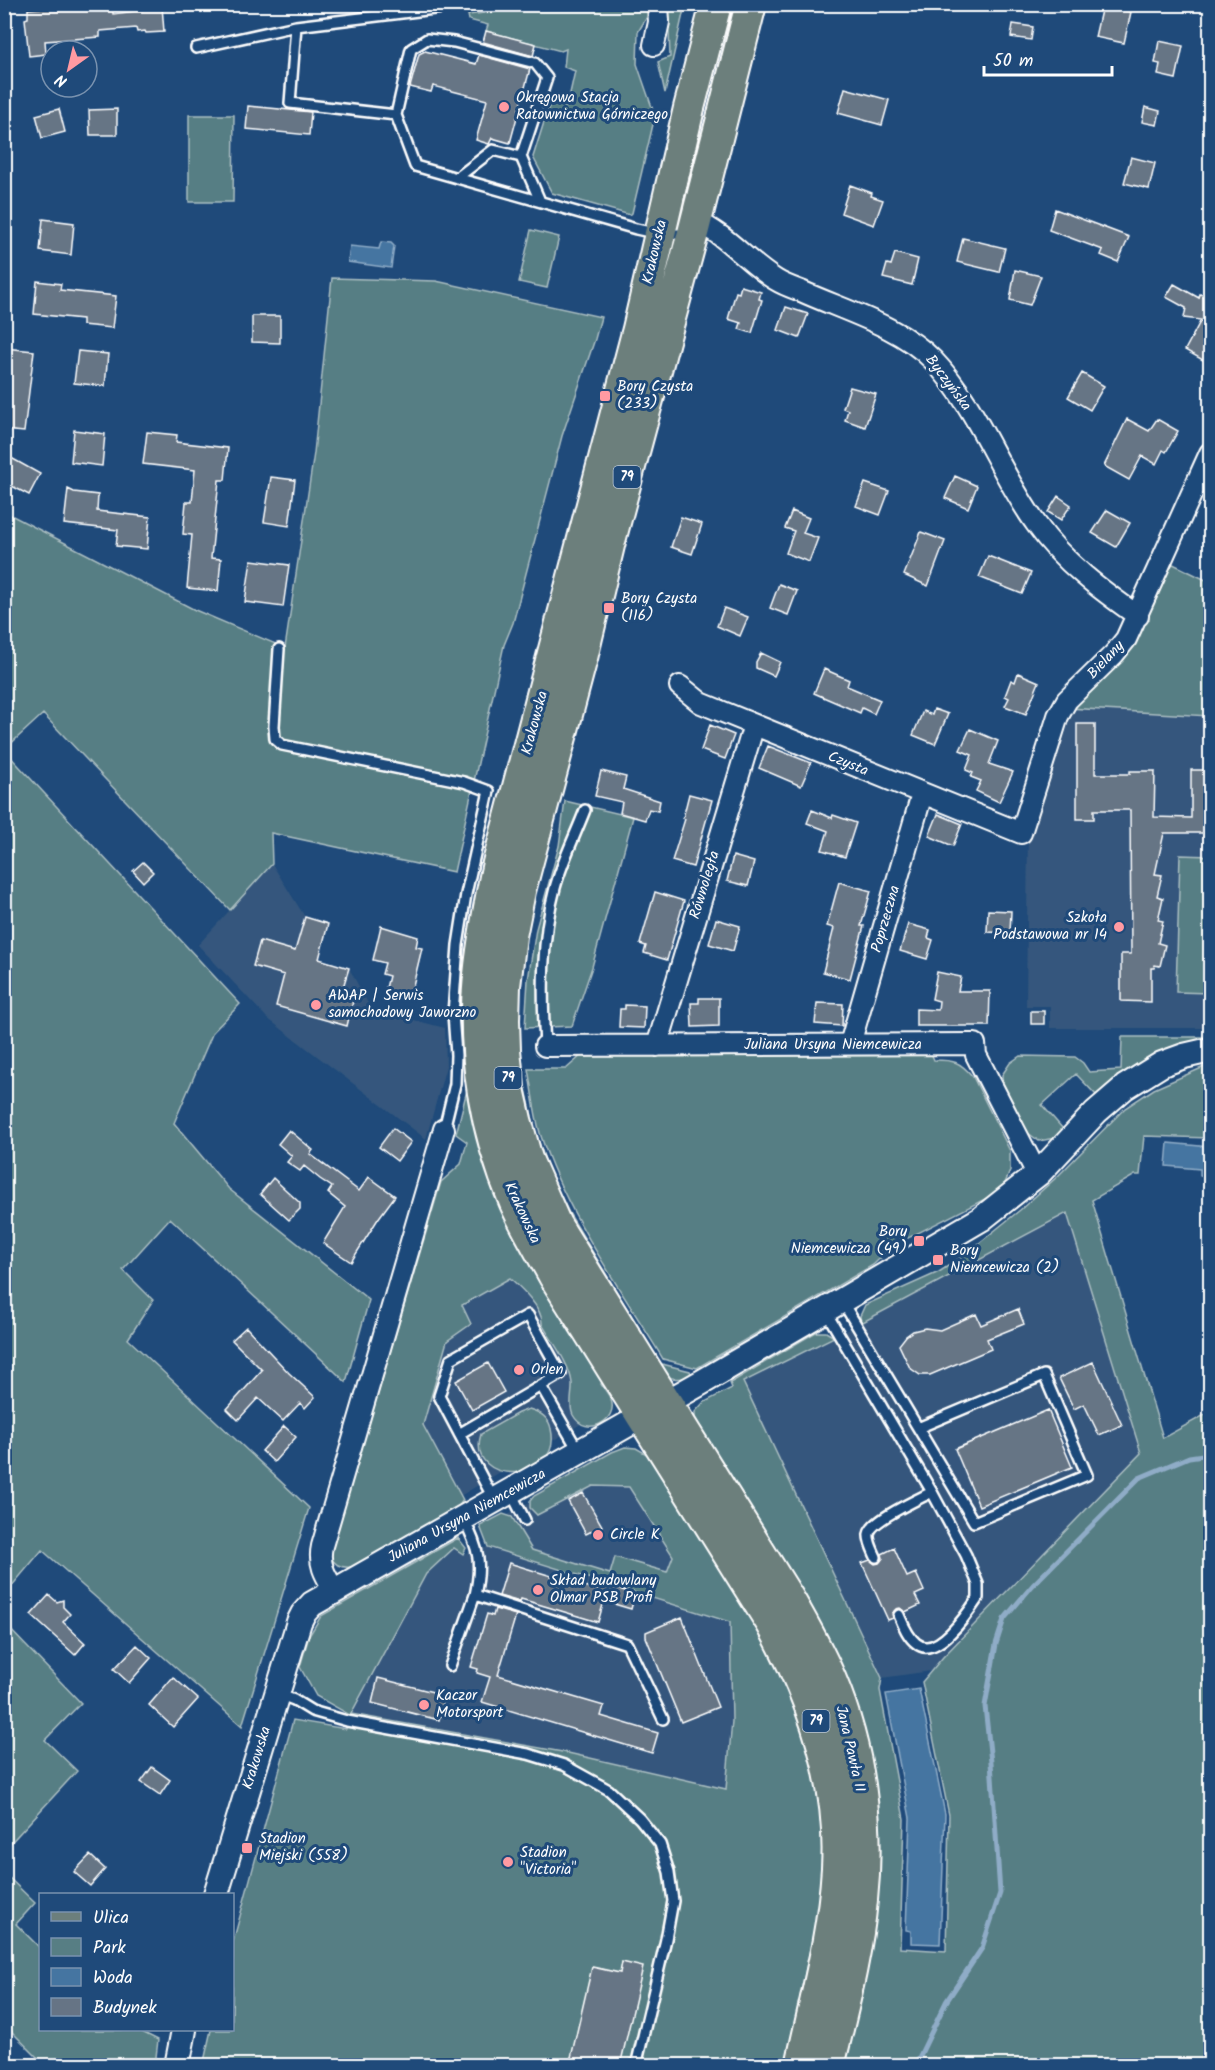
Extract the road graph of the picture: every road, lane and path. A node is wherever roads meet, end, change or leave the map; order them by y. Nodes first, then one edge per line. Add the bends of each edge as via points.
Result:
1 (475, 4) edge
2 (658, 4) edge
3 (716, 4) edge
4 (751, 4) edge
5 (296, 26) junction
6 (654, 45) dead end
7 (196, 48) dead end
8 (396, 115) junction
9 (521, 157) junction
10 (458, 177) junction
11 (540, 201) junction
12 (695, 227) junction
13 (659, 234) junction
14 (1210, 453) edge
15 (1138, 616) junction
16 (279, 649) dead end
17 (680, 686) dead end
18 (754, 725) junction
19 (922, 794) junction
20 (585, 810) dead end
21 (1021, 832) joint
22 (850, 1044) junction
23 (545, 1046) joint
24 (657, 1046) junction
25 (1210, 1050) edge
26 (444, 1129) joint
27 (1039, 1173) junction
28 (833, 1306) junction
29 (542, 1386) junction
30 (654, 1410) junction
31 (918, 1428) junction
32 (459, 1434) junction
33 (579, 1452) junction
34 (932, 1492) junction
35 (502, 1496) junction
36 (463, 1518) junction
37 (525, 1520) dead end
38 (876, 1557) dead end
39 (334, 1590) junction
40 (475, 1595) junction
41 (898, 1615) dead end
42 (299, 1622) joint
43 (450, 1666) dead end
44 (277, 1694) junction
45 (663, 1719) dead end
46 (216, 1893) edge
47 (184, 2031) edge
48 (177, 2066) edge
49 (636, 2066) edge
50 (801, 2066) edge
51 (829, 2066) edge

1 - 5 lane
2 - 6 street
3 - 13 main road, Krakowska / 79
4 - 12 main road, Krakowska / 79
5 - 7 lane
5 - 8 lane via 290,103
8 - 9 lane via 411,49 428,39 535,63 547,78
8 - 10 lane via 415,166
9 - 10 lane via 493,150
9 - 11 lane
10 - 11 lane
11 - 13 lane
12 - 13 lane via 676,235
12 - 15 street, Byczyńska via 714,230 776,280 896,331 918,345 963,400 1036,525 1106,593
12 - 30 main road, Krakowska / 79 via 520,891 511,936 504,1020 507,1070 527,1159 547,1206
13 - 30 main road, Krakowska / 79 via 638,329 498,862 480,965 477,1025 486,1114 515,1203 554,1276
14 - 15 street, Bielany
15 - 21 street, Bielany via 1126,639 1067,700 1058,716
16 - 26 lane via 274,726 275,739 282,745 464,782 489,791 458,945 453,1014 455,1084
17 - 18 street, Czysta via 701,703
18 - 19 street, Czysta
18 - 24 street, Równoległa
19 - 21 street, Czysta
19 - 22 street, Poprzeczna
20 - 23 lane via 555,887 547,926
22 - 24 street, Juliana Ursyna Niemcewicza
22 - 27 street, Juliana Ursyna Niemcewicza via 975,1044 976,1055
23 - 24 street, Juliana Ursyna Niemcewicza
25 - 27 street, Juliana Ursyna Niemcewicza via 1174,1059 1132,1082 1100,1107
26 - 39 street via 322,1546 321,1567
27 - 28 street, Juliana Ursyna Niemcewicza via 981,1219
28 - 30 street, Juliana Ursyna Niemcewicza
28 - 31 lane
28 - 34 lane
29 - 32 lane
29 - 32 lane via 561,1374 528,1315 451,1359 439,1396
29 - 33 lane
30 - 33 street, Juliana Ursyna Niemcewicza
30 - 50 main road, Jana Pawła II / 79 via 799,1677 821,1738 833,1794 837,1866 824,1961
30 - 51 main road, Jana Pawła II / 79 via 764,1557 809,1634 850,1735 863,1806 865,1868 856,1944
31 - 31 lane via 1044,1375 1087,1475 974,1522
32 - 35 lane
33 - 35 street, Juliana Ursyna Niemcewicza
34 - 38 lane via 870,1528 868,1537
34 - 41 lane via 966,1555 978,1584 978,1598 940,1644 929,1647 918,1646
35 - 36 street, Juliana Ursyna Niemcewicza
35 - 37 lane
36 - 39 street, Juliana Ursyna Niemcewicza
36 - 40 lane via 477,1550 480,1573
39 - 42 street, Juliana Ursyna Niemcewicza via 312,1604
40 - 43 lane
40 - 45 lane via 627,1644
42 - 44 street, Krakowska
44 - 46 street, Krakowska
44 - 49 lane via 312,1711 347,1721 528,1754 564,1765 609,1790 640,1819 660,1844 673,1901
47 - 48 street

